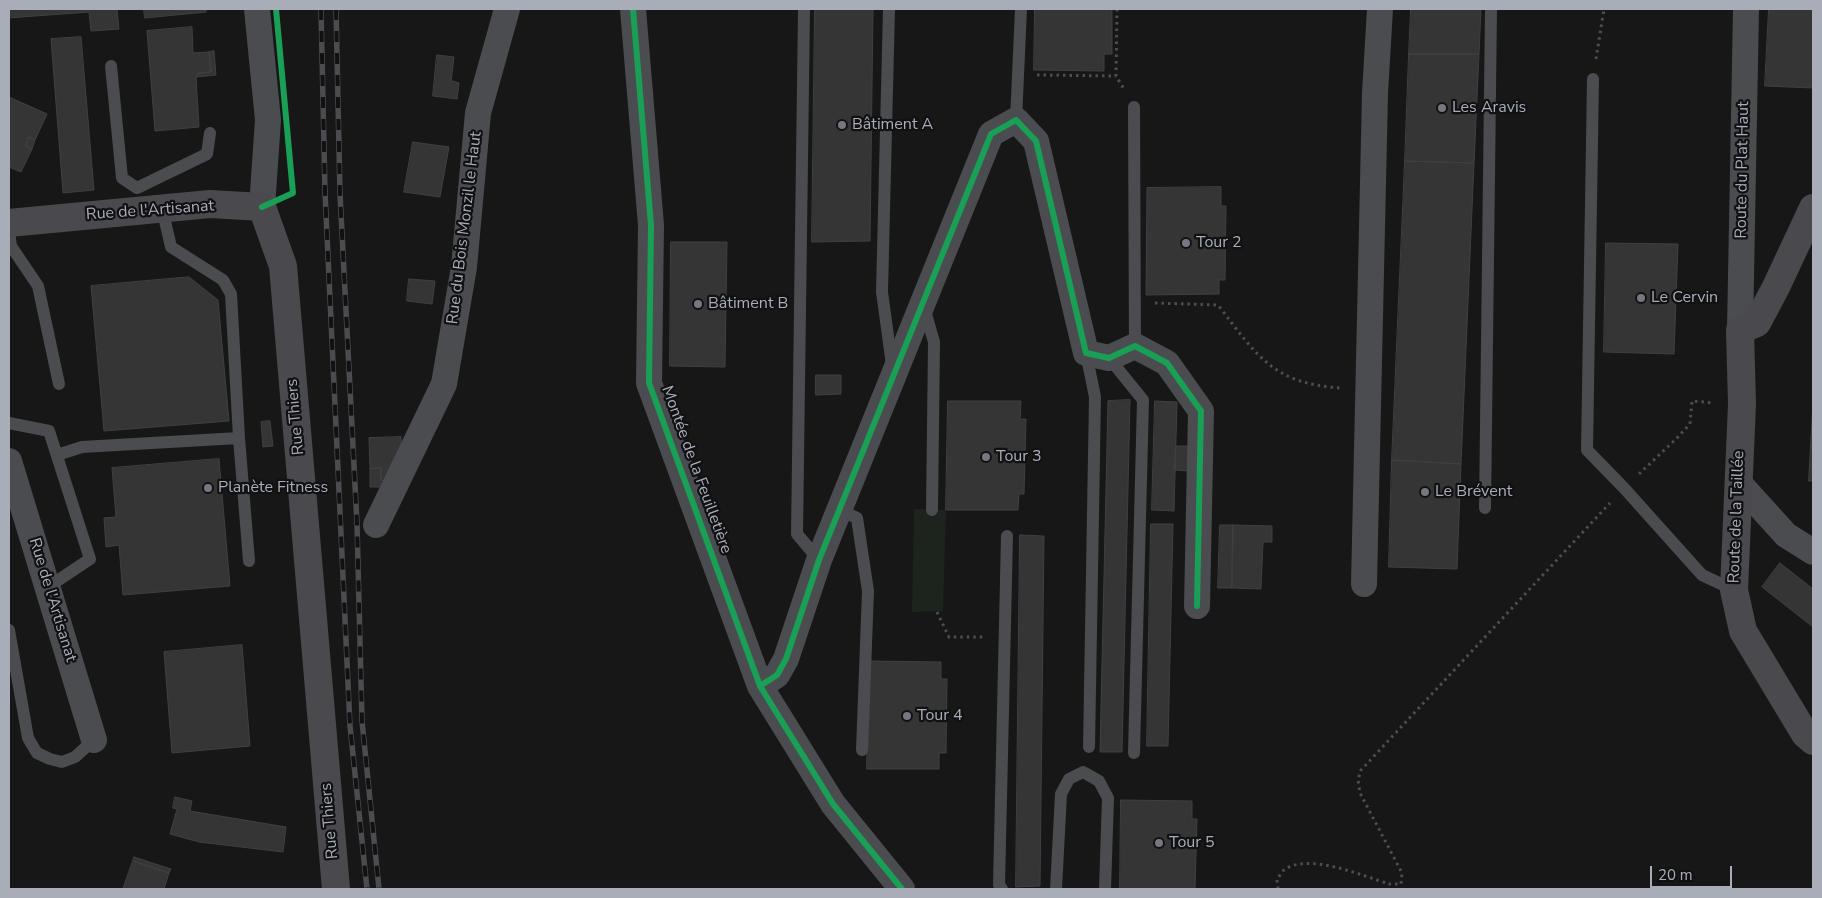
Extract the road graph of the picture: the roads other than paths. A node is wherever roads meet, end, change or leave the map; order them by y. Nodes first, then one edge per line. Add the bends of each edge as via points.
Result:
1 (257, 9) edge
2 (507, 9) edge
3 (633, 9) edge
4 (804, 9) edge
5 (889, 9) edge
6 (1021, 9) edge
7 (1380, 9) edge
8 (1491, 9) edge
9 (1746, 9) edge
10 (111, 66) dead end
11 (1593, 80) road end
12 (1134, 107) dead end
13 (1016, 120) junction
14 (210, 133) dead end
15 (146, 202) junction
16 (262, 207) junction
17 (1813, 208) edge
18 (9, 223) edge
19 (9, 231) edge
20 (923, 302) junction
21 (1740, 330) junction
22 (1135, 346) junction
23 (1098, 355) junction
24 (894, 375) junction
25 (59, 384) dead end
26 (9, 423) edge
27 (239, 438) junction
28 (57, 455) junction
29 (9, 461) edge
30 (1738, 482) junction
31 (1485, 508) dead end
32 (840, 510) junction
33 (932, 510) dead end
34 (376, 525) dead end
35 (1008, 536) dead end
36 (1813, 552) edge
37 (819, 560) junction
38 (249, 561) dead end
39 (1364, 584) dead end
40 (48, 587) junction
41 (1734, 590) junction
42 (1197, 606) dead end
43 (9, 630) edge
44 (760, 686) junction
45 (94, 740) joint
46 (1813, 742) edge
47 (1089, 747) dead end
48 (862, 750) dead end
49 (1134, 753) dead end
50 (336, 889) edge
51 (902, 889) edge
52 (1002, 889) edge
53 (1056, 889) edge
54 (1105, 889) edge

1 - 16 street, Rue Thiers via 268,120
2 - 34 street, Rue du Bois Monzil le Haut via 478,113 464,267 444,384
3 - 44 street, Montée de la Feuilletière via 651,225 649,383
4 - 37 lane via 797,534
5 - 24 lane via 882,292
6 - 13 lane
7 - 39 street via 1375,93
8 - 31 lane
9 - 21 street, Route du Plat Haut
10 - 15 lane via 122,178
11 - 41 lane via 1587,450 1702,575
12 - 22 lane
13 - 20 street via 991,134
13 - 23 street via 1036,141
14 - 15 lane via 207,154
15 - 16 street, Rue de l'Artisanat
15 - 18 street, Rue de l'Artisanat
15 - 27 lane via 171,247 223,280 231,294
16 - 50 street, Rue Thiers via 283,266
17 - 21 street via 1757,323
19 - 25 lane via 11,246 38,286
20 - 24 street
20 - 33 lane via 934,342
21 - 30 street, Route de la Taillée via 1742,404
22 - 23 street
22 - 42 street via 1167,363 1201,411
23 - 47 lane
23 - 49 lane via 1143,400
24 - 32 street
26 - 28 lane via 49,431
27 - 28 lane via 82,447
27 - 38 lane
28 - 40 lane via 90,559
29 - 40 street, Rue de l'Artisanat
30 - 36 street via 1786,535
30 - 41 street, Route de la Taillée
32 - 37 street
32 - 48 lane via 857,518 868,591
35 - 52 lane via 998,886
37 - 44 street via 786,659 777,675
40 - 45 street, Rue de l'Artisanat
41 - 46 street, Route de la Taillée via 1743,631
43 - 45 lane via 28,738 37,753 62,762 75,758
44 - 51 street, Montée de la Feuilletière via 833,804
53 - 54 lane via 1061,794 1069,780 1083,772 1099,781 1108,798

